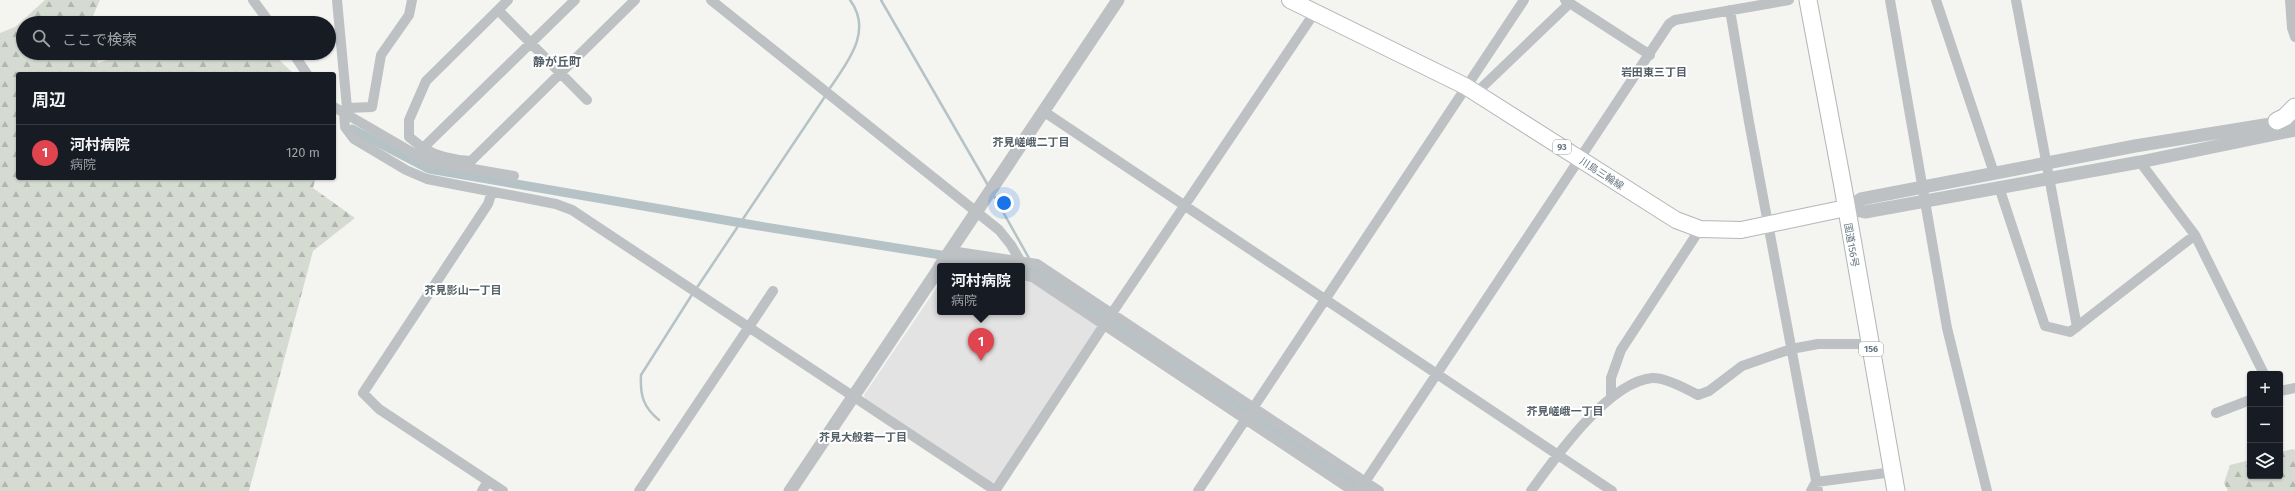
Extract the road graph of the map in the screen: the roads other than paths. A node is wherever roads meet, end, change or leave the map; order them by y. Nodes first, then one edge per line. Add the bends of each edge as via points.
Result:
1 (253, 0) edge
2 (337, 0) edge
3 (412, 0) edge
4 (508, 0) edge
5 (574, 0) edge
6 (635, 0) edge
7 (1118, 0) edge
8 (1290, 0) edge
9 (1524, 0) edge
10 (1788, 0) edge
11 (1808, 0) edge
12 (1890, 0) edge
13 (1936, 0) edge
14 (2016, 0) edge
15 (2290, 0) edge
16 (1571, 2) edge
17 (716, 4) edge
18 (498, 10) junction
19 (1730, 10) junction
20 (1315, 12) junction
21 (265, 16) edge
22 (2295, 37) edge
23 (530, 43) junction
24 (1650, 56) junction
25 (298, 60) edge
26 (306, 72) edge
27 (560, 73) junction
28 (1471, 90) junction
29 (587, 100) dead end
30 (2295, 107) edge
31 (336, 108) edge
32 (345, 111) junction
33 (1043, 111) junction
34 (2295, 120) edge
35 (2277, 121) junction
36 (2295, 130) edge
37 (423, 148) junction
38 (1581, 158) junction
39 (2140, 162) junction
40 (2048, 164) junction
41 (470, 165) junction
42 (1994, 173) junction
43 (514, 176) dead end
44 (2050, 178) junction
45 (1999, 187) junction
46 (492, 192) junction
47 (1924, 195) junction
48 (1184, 205) junction
49 (1846, 208) junction
50 (976, 212) junction
51 (1770, 225) junction
52 (1700, 229) junction
53 (2195, 235) junction
54 (951, 251) junction
55 (1021, 262) junction
56 (942, 263) edge
57 (937, 271) edge
58 (1025, 276) edge
59 (773, 291) dead end
60 (1325, 298) junction
61 (1112, 314) junction
62 (1104, 325) junction
63 (749, 326) junction
64 (2077, 327) junction
65 (1870, 344) junction
66 (1791, 349) junction
67 (2263, 371) edge
68 (1436, 374) junction
69 (2295, 388) edge
70 (2283, 390) edge
71 (853, 396) junction
72 (1611, 397) junction
73 (2247, 401) edge
74 (1254, 408) junction
75 (2216, 413) dead end
76 (1246, 420) junction
77 (1558, 455) junction
78 (1893, 472) junction
79 (488, 481) junction
80 (1365, 482) junction
81 (1815, 488) edge
82 (482, 491) edge
83 (503, 491) edge
84 (639, 491) edge
85 (790, 491) edge
86 (996, 491) edge
87 (1198, 491) edge
88 (1353, 491) edge
89 (1359, 491) edge
90 (1379, 491) edge
91 (1531, 491) edge
92 (1612, 491) edge
93 (1896, 491) edge
94 (1987, 491) edge

1 - 21 street
2 - 32 street
3 - 32 street via 409,15 381,55 372,107
4 - 18 street
5 - 23 street
6 - 27 street
7 - 33 street
8 - 20 main road, 川島三輪線 / 93
9 - 28 street
10 - 19 street
11 - 49 highway, 国道156号 / 156
12 - 47 street
13 - 42 street
14 - 40 street
15 - 22 street
16 - 24 street
16 - 28 street
17 - 50 street
18 - 23 street
18 - 37 street via 426,81 409,120 408,137
19 - 24 street via 1675,20 1668,24
19 - 51 street
20 - 28 main road, 川島三輪線 / 93
20 - 48 street
23 - 27 street
23 - 37 street
24 - 38 street
25 - 26 street
27 - 29 street
27 - 41 street
28 - 38 main road, 川島三輪線 / 93
28 - 60 street
30 - 35 highway via 2285,118
31 - 32 street
32 - 41 street via 427,161
32 - 46 street via 345,127 354,138 406,170 428,179
33 - 48 street
33 - 50 street
34 - 35 street
35 - 40 street
36 - 39 street
37 - 41 street
38 - 52 main road, 川島三輪線 / 93 via 1676,220
38 - 68 street
39 - 44 street
39 - 53 street
40 - 42 street
40 - 44 street
41 - 43 street
42 - 47 street
44 - 45 street
44 - 64 street
45 - 47 street
45 - 64 street via 2045,326 2070,332
46 - 63 street via 556,204 572,210
46 - 79 street via 488,204 363,393 379,409
47 - 49 street via 1861,199
47 - 94 street via 1948,328
48 - 60 street
48 - 61 street
49 - 51 main road, 川島三輪線 / 93
49 - 65 highway, 国道156号 / 156
50 - 54 street
50 - 55 street via 999,230 1012,245
51 - 52 main road, 川島三輪線 / 93 via 1741,230
51 - 66 street
52 - 72 street via 1621,350 1611,378
53 - 64 street
53 - 67 street
54 - 55 street
54 - 56 street
55 - 61 street via 1037,264
57 - 71 street
58 - 62 street via 1034,278
59 - 63 street
60 - 68 street
60 - 74 street
61 - 62 street
61 - 74 street
62 - 76 street
62 - 86 street
63 - 71 street
63 - 84 street
65 - 66 street via 1818,344
65 - 78 highway, 国道156号 / 156
66 - 72 street via 1742,366 1708,391 1698,395 1682,386 1652,378 1621,388
66 - 81 street
68 - 77 street
68 - 80 street
69 - 70 street
71 - 85 street
71 - 86 street
72 - 77 street
73 - 75 street
74 - 76 street
74 - 80 street
76 - 87 street
76 - 88 street
77 - 91 street
77 - 92 street
78 - 81 street
78 - 93 highway, 国道156号 / 156
79 - 82 street
79 - 83 street
80 - 89 street
80 - 90 street

